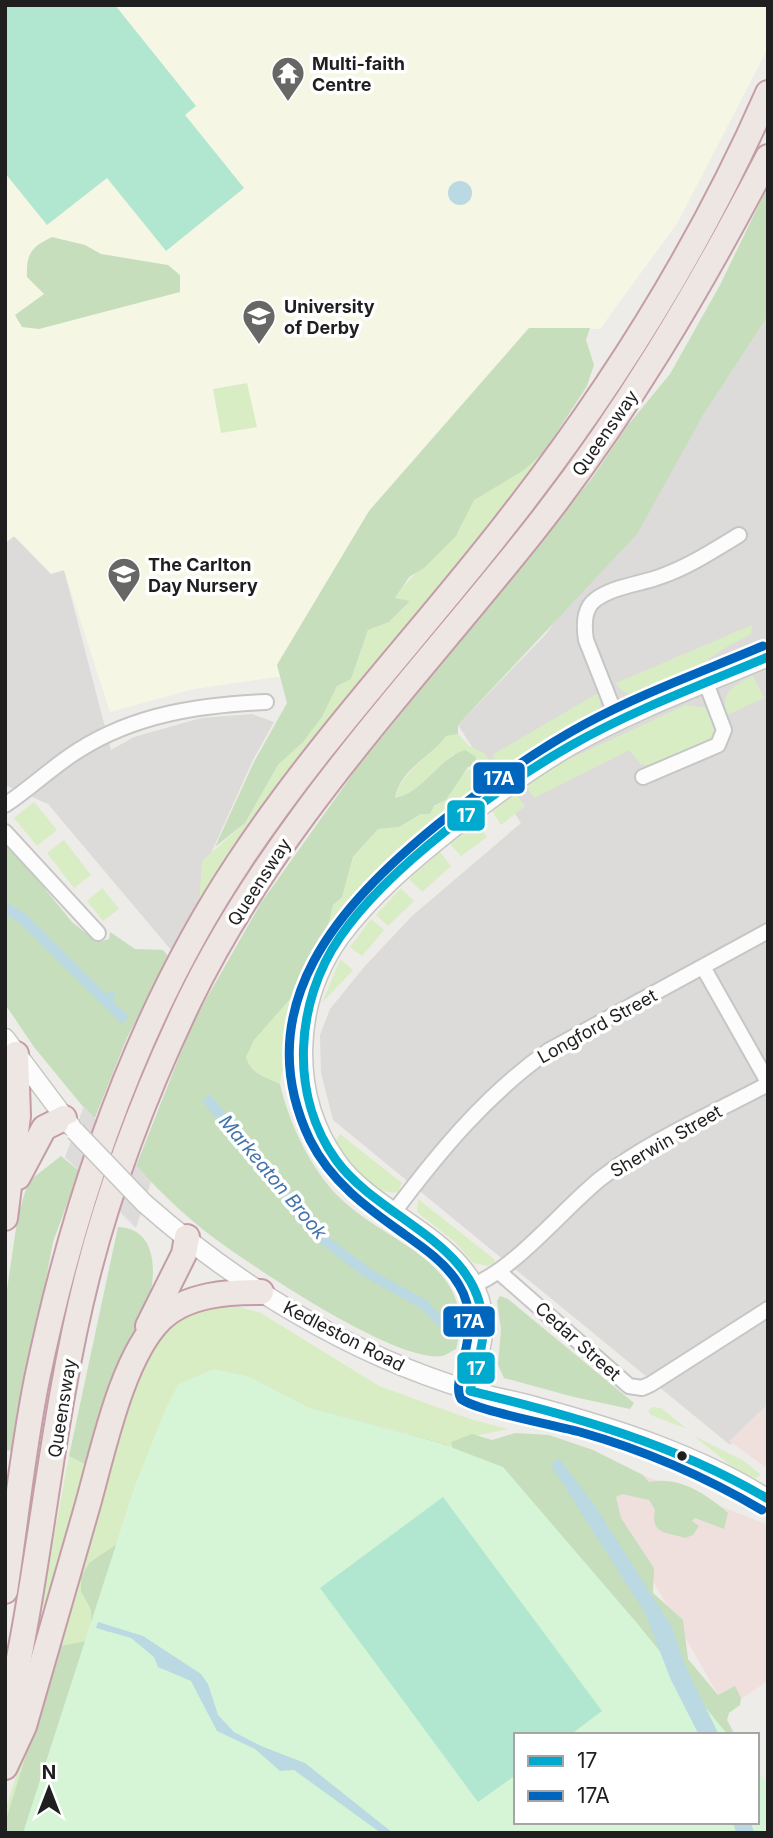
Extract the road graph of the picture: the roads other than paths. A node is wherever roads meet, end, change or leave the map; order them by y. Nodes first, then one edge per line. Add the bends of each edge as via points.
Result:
1 (768, 93) edge
2 (768, 158) edge
3 (739, 535) dead end
4 (768, 657) edge
5 (706, 683) junction
6 (266, 702) dead end
7 (618, 721) junction
8 (643, 777) dead end
9 (5, 805) edge
10 (5, 832) edge
11 (768, 931) edge
12 (98, 933) dead end
13 (703, 967) junction
14 (11, 1046) edge
15 (768, 1083) edge
16 (70, 1124) junction
17 (7, 1209) edge
18 (394, 1212) junction
19 (187, 1237) junction
20 (499, 1272) junction
21 (473, 1285) junction
22 (261, 1292) junction
23 (768, 1309) edge
24 (138, 1347) junction
25 (470, 1391) junction
26 (768, 1499) edge
27 (5, 1591) edge
28 (5, 1724) edge
29 (5, 1767) edge

1 - 27 highway, Queensway via 694,244 601,395 503,528 303,771 238,863 156,1008 120,1094 64,1262 37,1382
2 - 28 highway, Queensway via 687,307 629,400 528,537 293,830 229,928 191,997 142,1106 87,1276
3 - 7 street via 662,577 596,599 590,606 584,627 586,640
4 - 5 street
5 - 7 street
5 - 8 street via 723,723 718,745
6 - 9 street via 210,705 114,730
7 - 18 street via 533,769 430,846 372,898 340,937 324,967 306,1018 302,1051 312,1116 338,1164 364,1192
10 - 12 street
11 - 13 street, Longford Street
13 - 15 street
13 - 18 street, Longford Street via 548,1051 520,1071 451,1139
14 - 16 street, Kedleston Road
14 - 17 highway via 18,1115
15 - 20 street, Sherwin Street via 611,1172
16 - 17 highway via 44,1128 35,1140
16 - 19 street, Kedleston Road, bridge via 144,1203
18 - 21 street via 457,1262
19 - 22 street, Kedleston Road
19 - 24 highway via 184,1254
20 - 21 street, Sherwin Street
20 - 23 street, Cedar Street via 635,1388 652,1384
21 - 25 street via 482,1308 483,1333
22 - 24 highway via 233,1292 185,1304 160,1320
22 - 25 street, Kedleston Road via 362,1349
24 - 29 highway via 106,1440 24,1726
25 - 26 street, Kedleston Road via 649,1443

